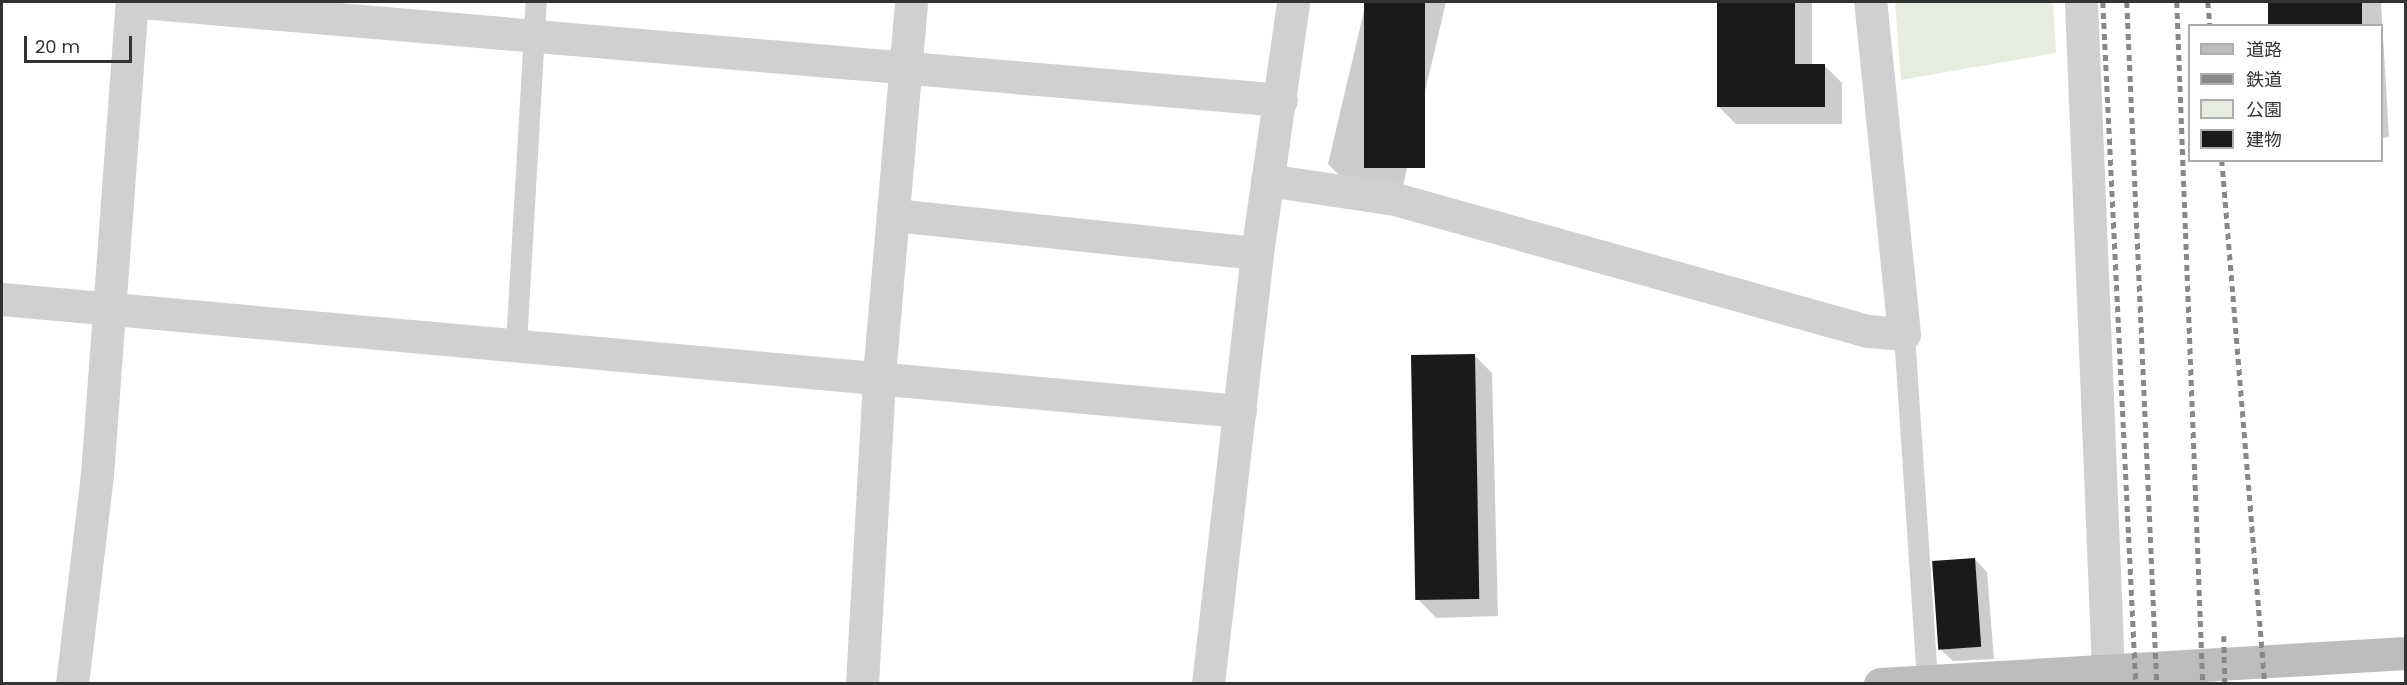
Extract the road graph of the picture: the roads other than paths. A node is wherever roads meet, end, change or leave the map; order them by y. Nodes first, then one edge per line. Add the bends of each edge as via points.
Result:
1 (132, 2) edge
2 (141, 2) edge
3 (536, 2) edge
4 (911, 2) edge
5 (1293, 2) edge
6 (1870, 2) edge
7 (2081, 2) edge
8 (534, 35) junction
9 (908, 67) junction
10 (1281, 100) junction
11 (1267, 180) junction
12 (894, 215) junction
13 (1257, 254) junction
14 (2, 299) edge
15 (111, 308) junction
16 (1904, 334) junction
17 (516, 344) junction
18 (879, 376) junction
19 (1240, 411) junction
20 (2406, 653) edge
21 (2108, 671) junction
22 (1927, 681) junction
23 (1964, 681) edge
24 (72, 684) edge
25 (862, 684) edge
26 (1209, 684) edge
27 (1880, 684) edge

1 - 15 street
2 - 8 street
3 - 8 lane
4 - 9 street
5 - 10 street
6 - 16 street
7 - 21 street
8 - 9 street
8 - 17 lane
9 - 10 street
9 - 12 street
10 - 11 street
11 - 13 street
11 - 16 street via 1395,199 1868,331
12 - 13 street
12 - 18 street
13 - 19 street
14 - 15 street
15 - 17 street
15 - 24 street
16 - 22 lane
17 - 18 street
18 - 19 street
18 - 25 street
19 - 26 street
20 - 21 street
21 - 23 street
22 - 23 street
22 - 27 street

